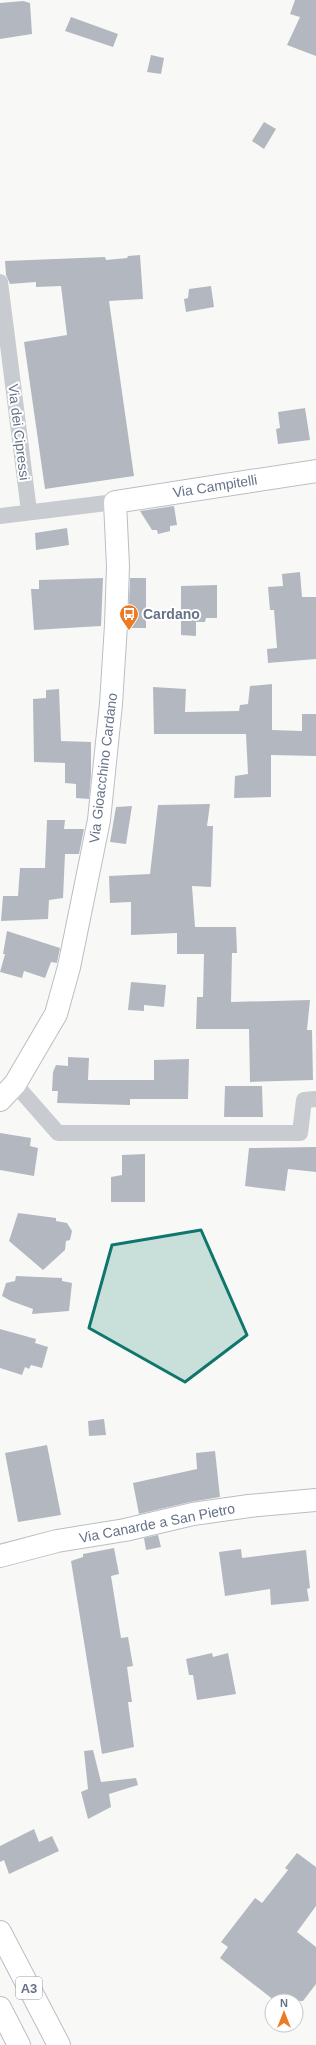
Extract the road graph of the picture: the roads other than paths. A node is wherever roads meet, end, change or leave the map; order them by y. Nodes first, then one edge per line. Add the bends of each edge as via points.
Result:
1 (0, 282) edge
2 (316, 471) edge
3 (115, 502) junction
4 (29, 511) junction
5 (0, 516) edge
6 (15, 1084) junction
7 (316, 1099) edge
8 (0, 1100) edge
9 (316, 1500) edge
10 (0, 1556) edge
11 (0, 1932) edge
12 (0, 2008) edge
13 (19, 2045) edge
14 (58, 2045) edge

1 - 4 street, Via dei Cipressi
2 - 3 main road, Via Campitelli
3 - 4 street
3 - 6 main road, Via Gioacchino Cardano via 118,566 116,625 99,820 69,967 56,1014
4 - 5 street
6 - 7 street via 58,1133 300,1133 304,1100
6 - 8 main road, Via Gioacchino Cardano
9 - 10 main road, Via Canarde a San Pietro via 193,1514
11 - 14 main road, A3
12 - 13 main road, A3

